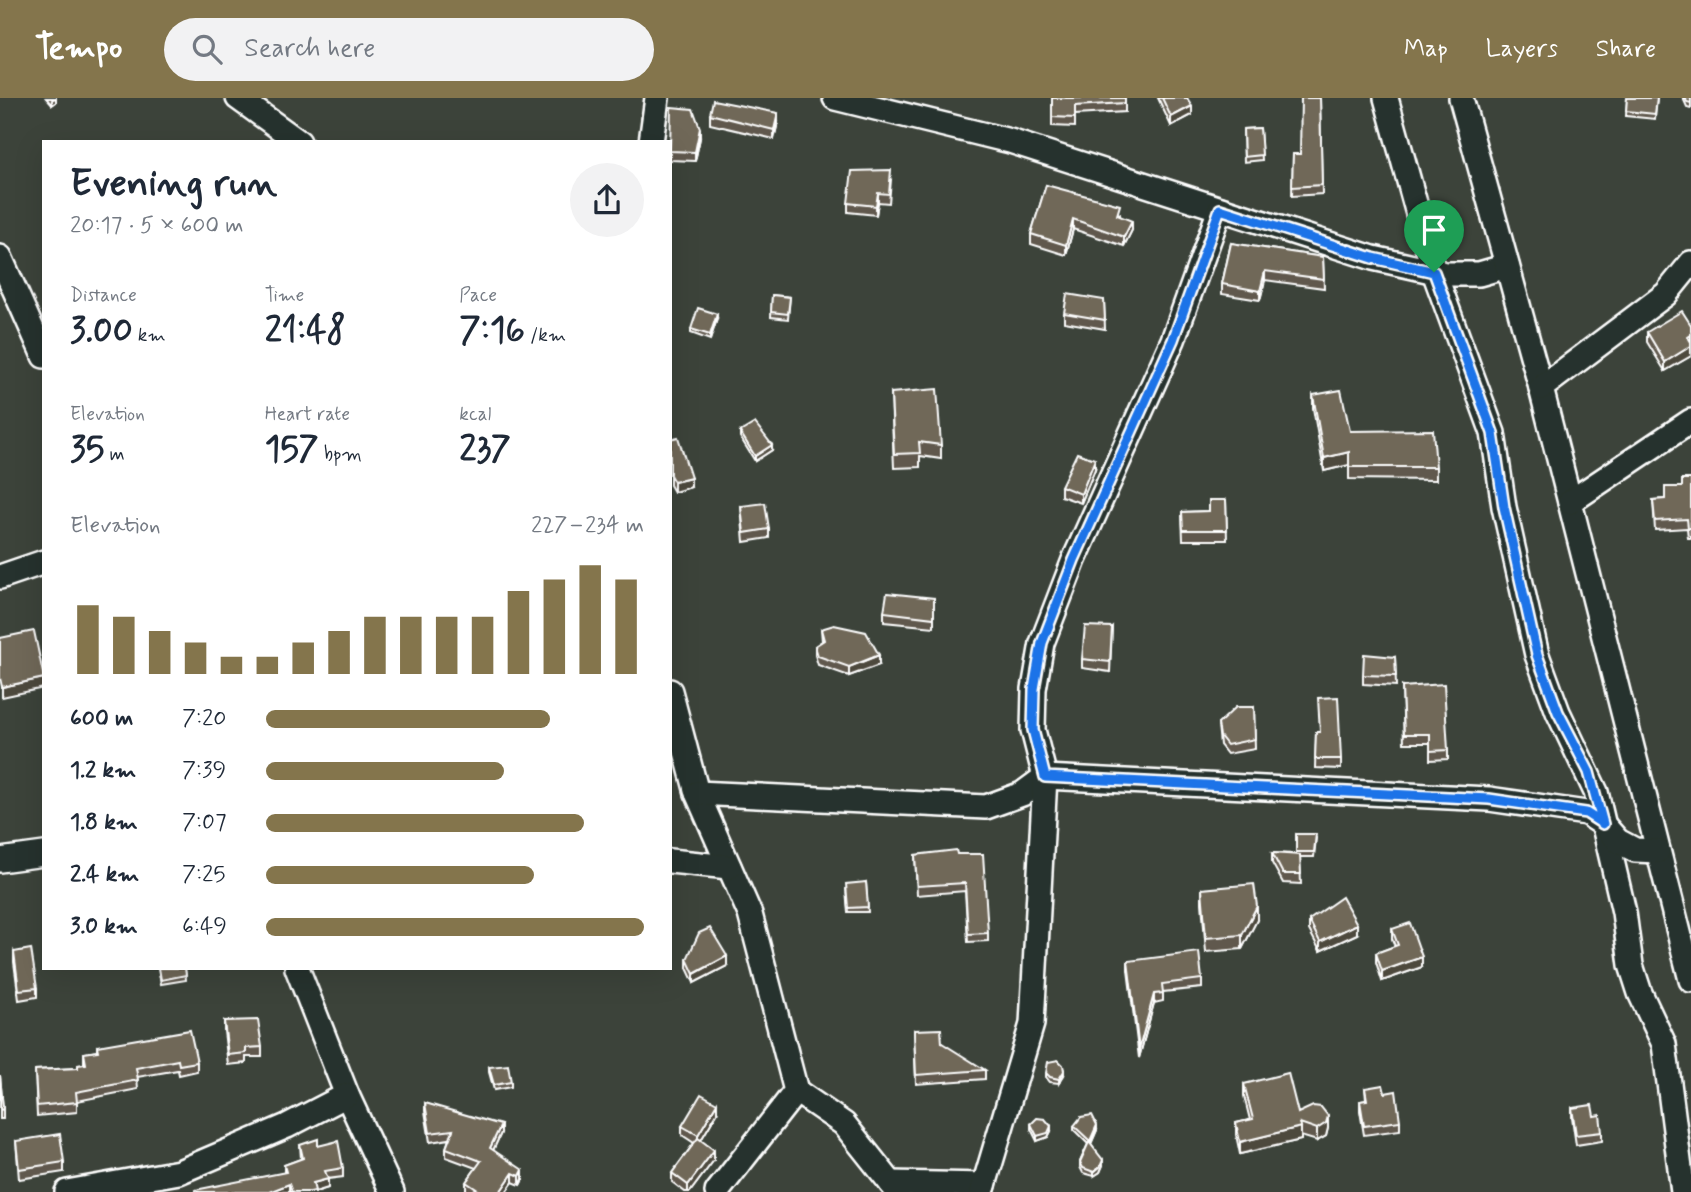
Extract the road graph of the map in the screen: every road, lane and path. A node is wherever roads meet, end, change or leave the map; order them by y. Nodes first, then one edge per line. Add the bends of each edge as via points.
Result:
1 (238, 98) edge
2 (657, 98) edge
3 (835, 98) edge
4 (1386, 98) edge
5 (1461, 98) edge
6 (296, 140) edge
7 (651, 140) edge
8 (1220, 209) junction
9 (1691, 263) edge
10 (1507, 267) junction
11 (3, 272) edge
12 (1434, 272) junction
13 (42, 352) edge
14 (1541, 388) junction
15 (1691, 421) edge
16 (1570, 502) junction
17 (42, 563) edge
18 (0, 576) edge
19 (672, 699) edge
20 (1045, 777) junction
21 (697, 793) junction
22 (1603, 824) junction
23 (1658, 851) junction
24 (42, 854) edge
25 (0, 860) edge
26 (672, 861) edge
27 (729, 867) junction
28 (1685, 927) edge
29 (298, 970) edge
30 (1691, 980) edge
31 (796, 1091) junction
32 (347, 1095) junction
33 (894, 1187) edge
34 (983, 1189) edge
35 (67, 1192) edge
36 (392, 1192) edge
37 (717, 1192) edge
38 (1683, 1192) edge

1 - 6 street
2 - 7 street
3 - 8 street via 1010,141
4 - 12 street
5 - 10 street
8 - 12 street via 1373,258
8 - 20 street via 1173,340 1074,560 1042,643 1033,730
9 - 14 street via 1667,294
10 - 12 street via 1479,274
10 - 14 street
11 - 13 street
12 - 22 street via 1493,433 1504,507 1537,655 1558,712 1589,772
14 - 16 street
15 - 16 street
16 - 23 street
17 - 18 street
19 - 21 street
20 - 21 street via 1022,794 986,807
20 - 22 street via 1489,799 1586,813
20 - 34 street via 1032,1024
21 - 27 street
22 - 23 street via 1634,850
22 - 38 street via 1631,965 1664,1044
23 - 28 street
24 - 25 street
26 - 27 street
27 - 31 street via 750,914
28 - 30 street
29 - 32 street
31 - 33 street via 844,1124
31 - 37 street
32 - 35 street via 179,1172
32 - 36 street
33 - 34 street

